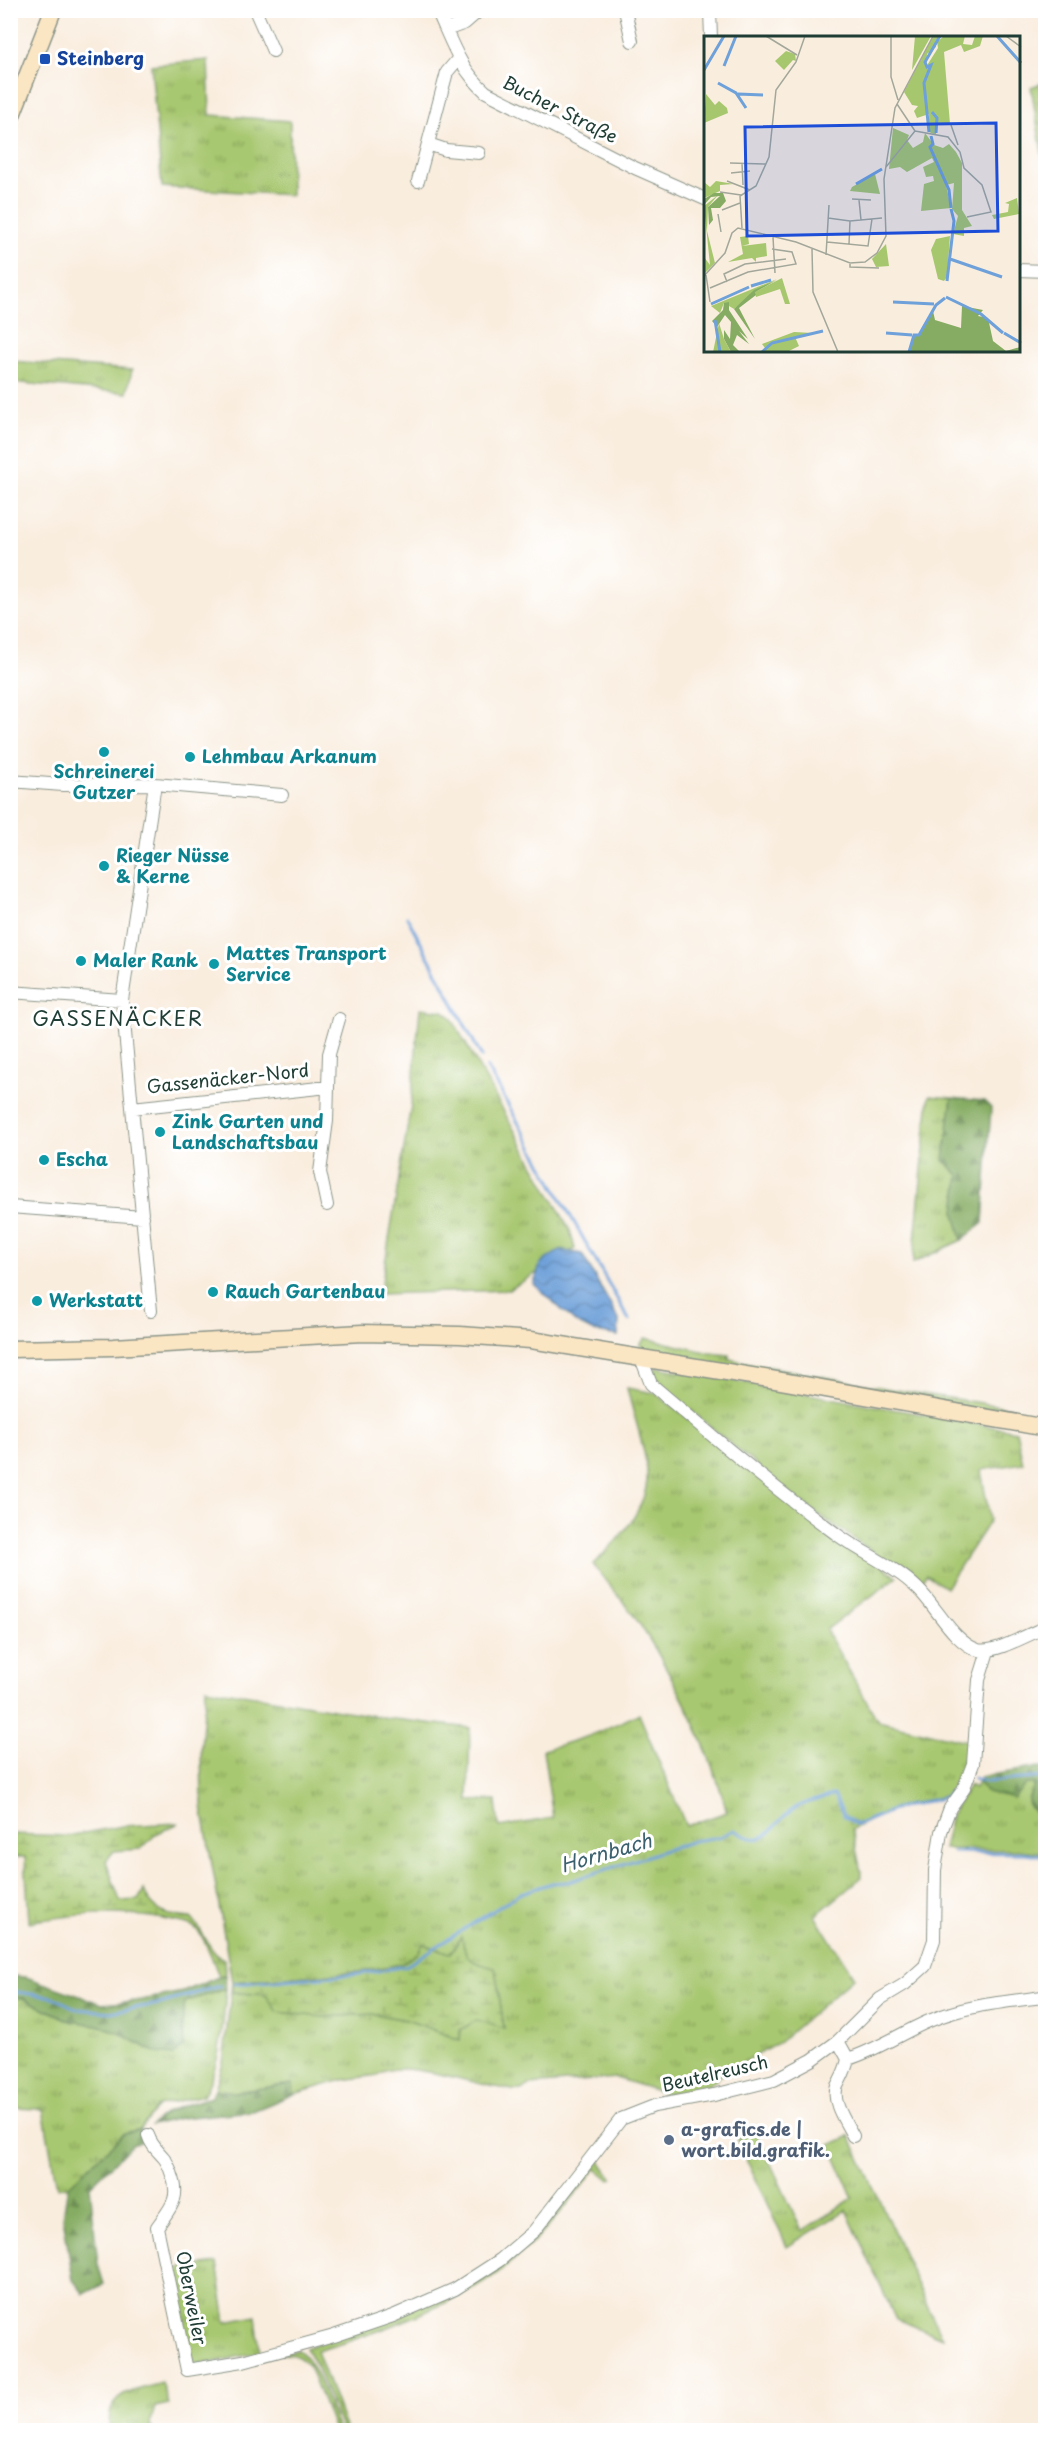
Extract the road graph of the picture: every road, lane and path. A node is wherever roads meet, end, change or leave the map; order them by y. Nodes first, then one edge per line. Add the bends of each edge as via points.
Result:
1 (53, 10) edge
2 (255, 10) edge
3 (437, 10) edge
4 (480, 10) edge
5 (625, 10) edge
6 (710, 10) edge
7 (446, 30) junction
8 (711, 36) edge
9 (632, 41) dead end
10 (273, 51) dead end
11 (458, 59) junction
12 (10, 120) edge
13 (428, 144) junction
14 (479, 153) dead end
15 (418, 181) dead end
16 (703, 193) edge
17 (1020, 270) edge
18 (1046, 271) edge
19 (10, 781) edge
20 (155, 784) junction
21 (282, 795) dead end
22 (10, 992) edge
23 (122, 1000) junction
24 (339, 1019) dead end
25 (328, 1087) junction
26 (132, 1108) junction
27 (327, 1205) dead end
28 (10, 1208) edge
29 (143, 1217) junction
30 (151, 1311) dead end
31 (10, 1349) edge
32 (641, 1358) junction
33 (1046, 1428) edge
34 (1046, 1627) edge
35 (988, 1652) junction
36 (1043, 1997) dead end
37 (838, 2041) junction
38 (848, 2059) junction
39 (148, 2135) dead end
40 (853, 2136) dead end
41 (297, 2346) joint

1 - 12 main road
2 - 10 street
3 - 7 street, Bucher Straße
4 - 7 street via 465,23
5 - 9 street
6 - 8 street
7 - 11 street, Bucher Straße
11 - 13 street via 447,72
11 - 16 street, Bucher Straße via 486,92 635,168
13 - 14 street
13 - 15 street
17 - 18 street
19 - 20 street
20 - 21 street
20 - 23 street
22 - 23 street
23 - 26 street
24 - 25 street, Gassenäcker-Nord via 329,1054
25 - 26 street, Gassenäcker-Nord
25 - 27 street, Gassenäcker-Nord via 320,1172
26 - 29 street
28 - 29 street
29 - 30 street
31 - 32 main road via 403,1333 531,1340
32 - 33 main road
32 - 35 street via 651,1384 748,1467 843,1539 917,1587 957,1636 975,1649
34 - 35 street
35 - 37 street, Beutelreusch via 979,1680 973,1764 941,1832 935,1870 934,1940 925,1966 880,1999
36 - 38 street via 955,2011
37 - 38 street
37 - 41 street, Beutelreusch via 774,2080 654,2106 621,2119 534,2231 500,2260 455,2289 393,2316
38 - 40 street via 835,2099
39 - 41 street, Oberweiler via 151,2145 166,2160 175,2183 175,2201 158,2227 187,2370 243,2361

